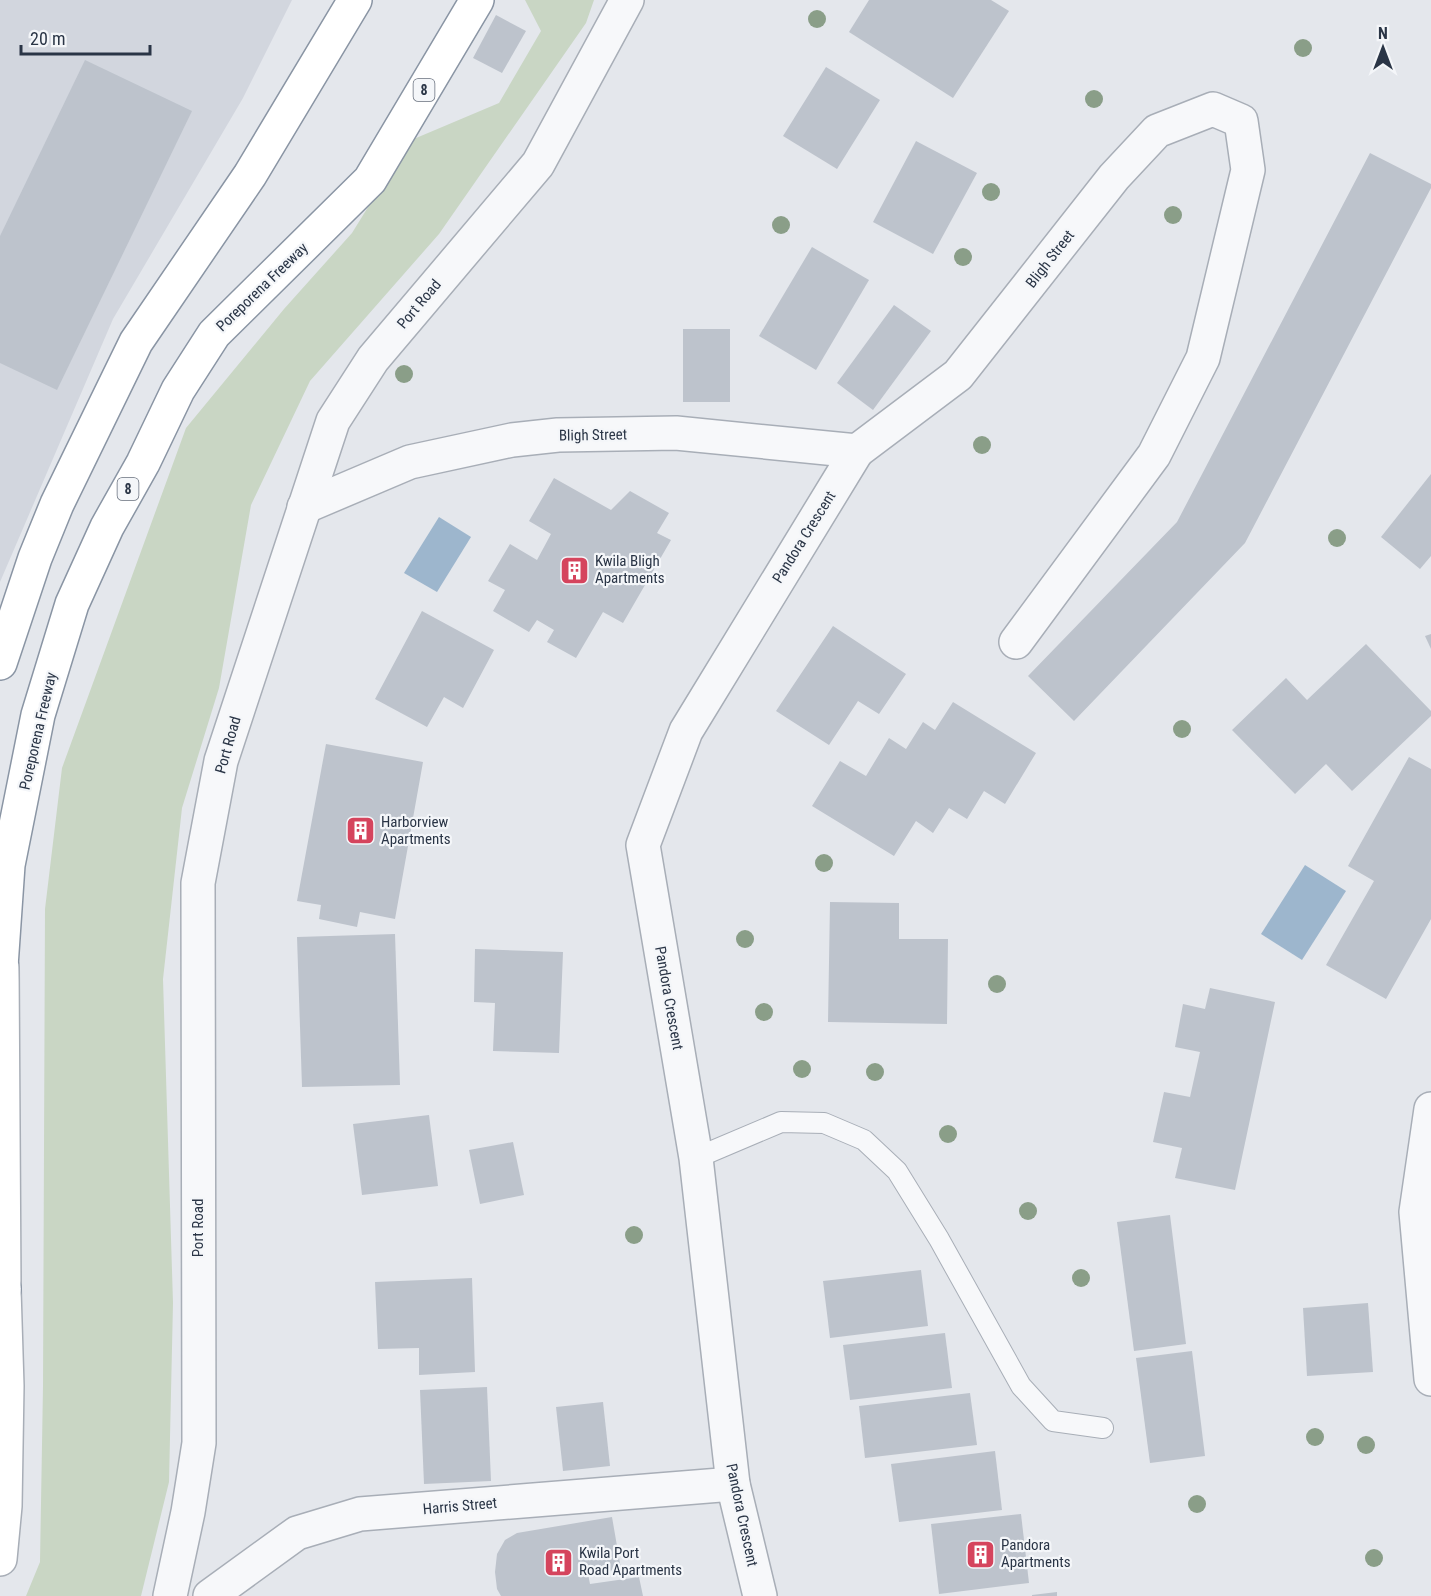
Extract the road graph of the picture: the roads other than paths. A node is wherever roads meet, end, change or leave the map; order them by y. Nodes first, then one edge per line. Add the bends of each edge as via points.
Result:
1 (355, 0) edge
2 (477, 0) edge
3 (627, 0) edge
4 (857, 451) junction
5 (304, 507) junction
6 (1016, 642) dead end
7 (0, 663) edge
8 (1, 974) edge
9 (1431, 1109) edge
10 (696, 1158) junction
11 (2, 1288) edge
12 (1431, 1379) edge
13 (1103, 1428) dead end
14 (733, 1484) junction
15 (0, 1559) edge
16 (170, 1596) edge
17 (210, 1596) edge
18 (760, 1596) edge

1 - 7 main road via 250,175 136,342 57,504
2 - 8 main road, Poreporena Freeway / 8 via 370,180 213,334 178,390 107,527 72,604 38,715 8,865
3 - 5 street, Port Road via 538,164 373,359 333,421
4 - 5 street, Bligh Street via 676,433 558,435 512,440 410,462
4 - 6 street, Bligh Street via 958,375 1114,177 1157,131 1213,109 1241,121 1248,170 1203,358 1154,455
4 - 10 street, Pandora Crescent via 686,731 643,845
5 - 16 street, Port Road via 221,761 198,883 199,1443
8 - 11 main road, Poreporena Freeway
9 - 12 street via 1416,1212
10 - 13 lane via 781,1122 824,1123 864,1140 897,1171 1021,1386 1053,1421
10 - 14 street, Pandora Crescent
11 - 15 main road, Poreporena Freeway via 7,1398
14 - 17 street, Harris Street via 360,1514 297,1533
14 - 18 street, Pandora Crescent

